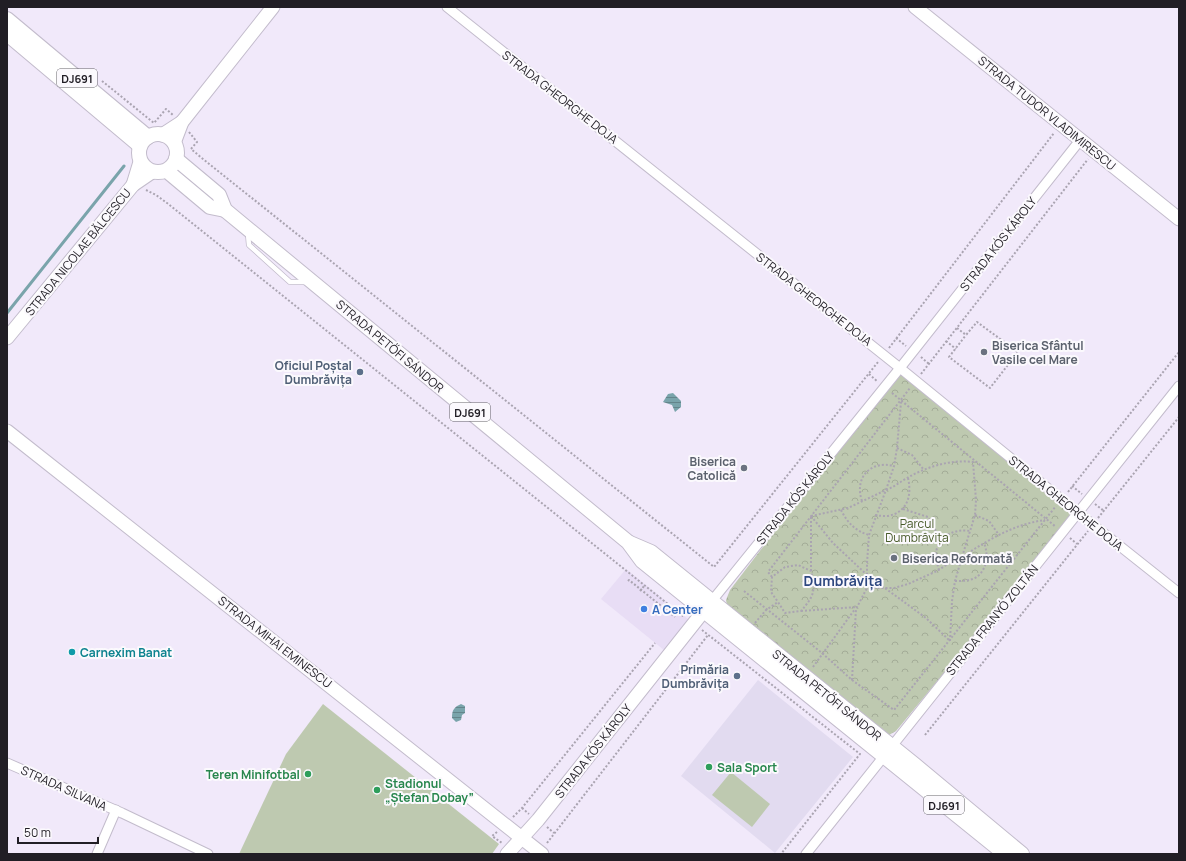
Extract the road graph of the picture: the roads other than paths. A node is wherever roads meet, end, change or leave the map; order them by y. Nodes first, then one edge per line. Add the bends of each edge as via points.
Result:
1 (273, 7) edge
2 (447, 7) edge
3 (915, 7) edge
4 (7, 19) edge
5 (7, 34) edge
6 (182, 122) junction
7 (162, 135) junction
8 (1081, 139) junction
9 (144, 141) junction
10 (174, 143) junction
11 (176, 159) junction
12 (140, 162) junction
13 (167, 170) junction
14 (152, 172) junction
15 (133, 185) junction
16 (226, 210) junction
17 (1179, 219) edge
18 (7, 338) edge
19 (900, 368) junction
20 (1179, 386) edge
21 (7, 431) edge
22 (1077, 512) junction
23 (1179, 593) edge
24 (707, 607) junction
25 (887, 751) junction
26 (7, 763) edge
27 (116, 810) junction
28 (522, 838) junction
29 (541, 853) edge
30 (97, 854) edge
31 (208, 854) edge
32 (507, 854) edge
33 (806, 854) edge
34 (1005, 854) edge
35 (1022, 854) edge

1 - 6 street
2 - 19 street, STRADA GHEORGHE DOJA
3 - 8 street, STRADA TUDOR VLADIMIRESCU
4 - 9 main road, DJ691
5 - 9 main road, DJ691
6 - 7 street
6 - 10 street
7 - 9 main road via 155,134
7 - 10 main road
8 - 17 street, STRADA TUDOR VLADIMIRESCU
8 - 19 street, STRADA KÓS KÁROLY
9 - 12 main road via 138,154
10 - 11 main road
11 - 13 main road via 173,166
11 - 16 main road, STRADA PETŐFI SÁNDOR / DJ691 via 219,195
12 - 14 main road
12 - 15 street, STRADA NICOLAE BĂLCESCU
13 - 14 main road via 160,173
13 - 16 main road, STRADA PETŐFI SÁNDOR / DJ691 via 210,208
14 - 15 street, STRADA NICOLAE BĂLCESCU
15 - 18 street, STRADA NICOLAE BĂLCESCU
16 - 24 main road, STRADA PETŐFI SÁNDOR / DJ691 via 628,542 651,552
19 - 22 street, STRADA GHEORGHE DOJA
19 - 24 street, STRADA KÓS KÁROLY
20 - 22 street, STRADA FRANYÓ ZOLTÁN
21 - 28 street, STRADA MIHAI EMINESCU
22 - 23 street, STRADA GHEORGHE DOJA
22 - 25 street, STRADA FRANYÓ ZOLTÁN
24 - 25 main road, STRADA PETŐFI SÁNDOR / DJ691
24 - 25 main road, STRADA PETŐFI SÁNDOR / DJ691 via 805,677
24 - 28 street, STRADA KÓS KÁROLY
25 - 33 street, STRADA FRANYÓ ZOLTÁN
25 - 34 main road, STRADA PETŐFI SÁNDOR / DJ691
25 - 35 main road, STRADA PETŐFI SÁNDOR / DJ691
26 - 27 street, STRADA SILVANA
27 - 30 street
27 - 31 street, STRADA SILVANA
28 - 29 street, STRADA MIHAI EMINESCU
28 - 32 street, STRADA KÓS KÁROLY

